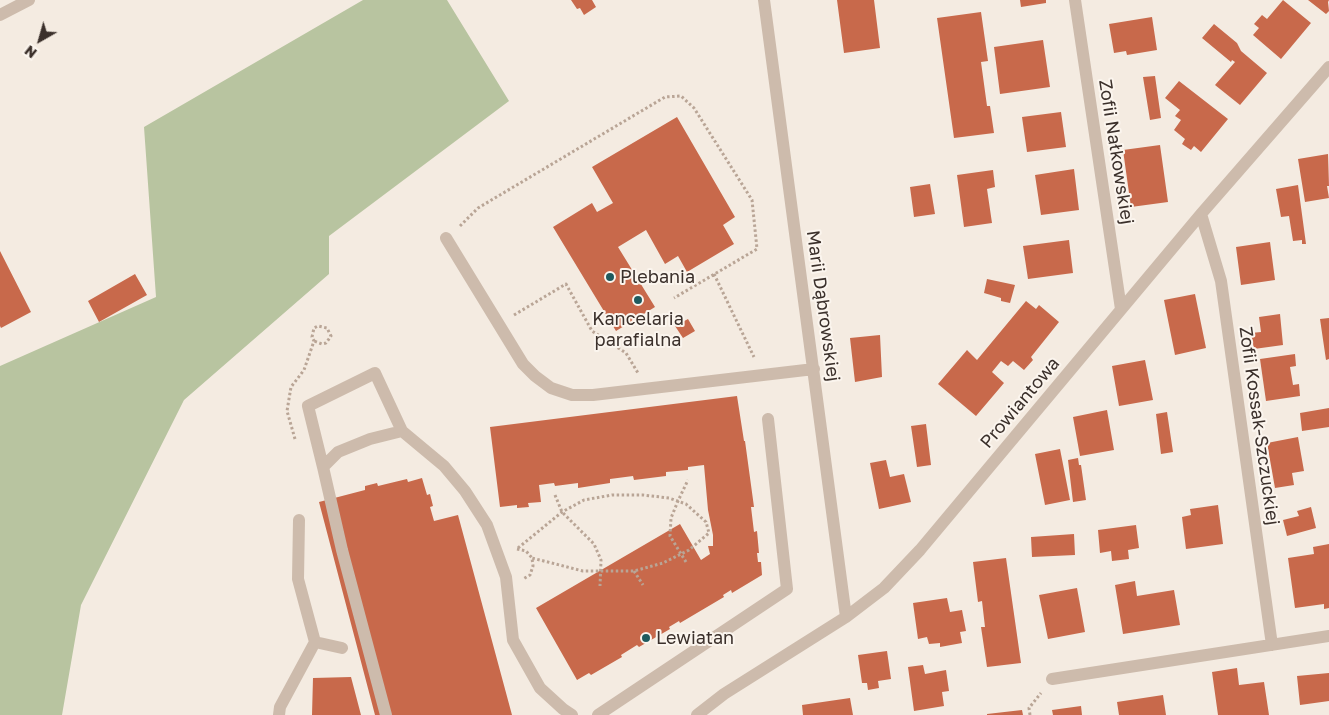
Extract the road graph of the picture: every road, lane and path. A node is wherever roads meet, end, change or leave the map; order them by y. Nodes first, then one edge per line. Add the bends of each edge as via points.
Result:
1 (29, 0) edge
2 (764, 0) edge
3 (1075, 0) edge
4 (0, 15) edge
5 (1329, 67) edge
6 (1201, 214) junction
7 (446, 238) joint
8 (714, 274) junction
9 (674, 298) dead end
10 (1121, 309) junction
11 (498, 325) junction
12 (746, 340) dead end
13 (314, 341) joint
14 (814, 369) junction
15 (648, 389) junction
16 (768, 419) dead end
17 (402, 431) junction
18 (323, 467) junction
19 (688, 480) dead end
20 (555, 495) dead end
21 (678, 501) junction
22 (562, 512) junction
23 (299, 520) dead end
24 (518, 548) dead end
25 (681, 554) junction
26 (532, 558) dead end
27 (686, 562) dead end
28 (601, 571) junction
29 (634, 571) junction
30 (600, 586) dead end
31 (643, 586) dead end
32 (846, 617) junction
33 (1329, 636) edge
34 (315, 642) junction
35 (1272, 645) junction
36 (342, 648) dead end
37 (1052, 680) joint
38 (279, 715) edge
39 (386, 715) edge
40 (572, 715) edge
41 (598, 715) edge
42 (697, 715) edge
43 (1030, 715) edge

1 - 4 street
2 - 14 street, Marii Dąbrowskiej
3 - 10 street, Zofii Nałkowskiej
5 - 6 street, Prowiantowa
6 - 10 street, Prowiantowa
6 - 35 street, Zofii Kossak-Szczuckiej via 1220,281
7 - 8 path via 478,208 665,97 681,96 694,108 752,200 757,249
7 - 11 street
8 - 9 path
8 - 12 path
10 - 32 street, Prowiantowa via 920,550 884,588
11 - 15 street via 523,364 551,388 572,395
11 - 15 path via 566,284 592,331 626,353
13 - 13 path via 326,343 330,336 327,328 314,328
14 - 15 street
14 - 32 street, Marii Dąbrowskiej
16 - 41 street via 787,589
17 - 18 street via 338,452
17 - 18 street via 375,373 308,406
17 - 40 street via 444,466 487,525 506,577 513,640 540,688
18 - 39 street
19 - 21 path
20 - 22 path
21 - 22 path via 643,495 612,495 584,500
21 - 25 path via 671,518 670,536
21 - 25 path via 706,522 709,533
22 - 24 path
22 - 28 path via 594,544 601,560
23 - 34 street via 298,579
25 - 27 path
25 - 29 path
26 - 28 path via 583,571
28 - 29 path
28 - 30 path
29 - 31 path
32 - 42 street, Prowiantowa via 724,694
33 - 35 street
34 - 36 street
34 - 38 street via 280,707
35 - 37 street
37 - 43 path via 1029,708

